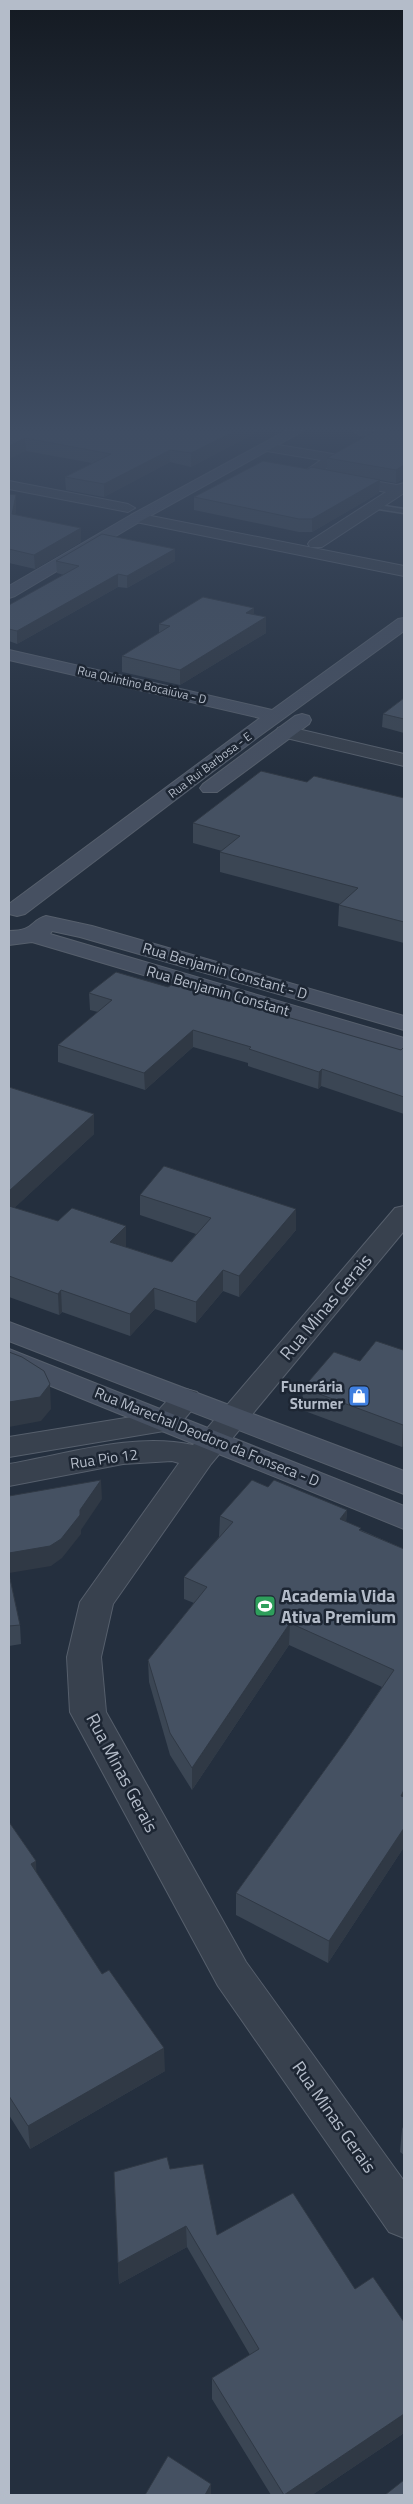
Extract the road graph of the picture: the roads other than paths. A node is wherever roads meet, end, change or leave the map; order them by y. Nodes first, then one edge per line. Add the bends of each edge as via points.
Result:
1 (57, 548) edge
2 (78, 548) edge
3 (299, 548) edge
4 (336, 548) edge
5 (50, 551) edge
6 (404, 561) edge
7 (404, 571) edge
8 (9, 593) edge
9 (404, 623) edge
10 (404, 643) edge
11 (9, 655) edge
12 (9, 667) edge
13 (280, 724) junction
14 (404, 746) edge
15 (404, 760) edge
16 (194, 800) dead end
17 (83, 882) dead end
18 (13, 909) edge
19 (40, 924) junction
20 (9, 938) edge
21 (264, 982) junction
22 (245, 999) junction
23 (404, 1023) edge
24 (404, 1045) edge
25 (404, 1214) edge
26 (9, 1331) edge
27 (9, 1358) edge
28 (186, 1399) junction
29 (165, 1422) junction
30 (216, 1439) junction
31 (9, 1447) edge
32 (9, 1475) edge
33 (404, 1483) edge
34 (404, 1518) edge
35 (404, 2217) edge

1 - 5 street
2 - 8 street
3 - 7 street
4 - 6 street
9 - 13 street, Rua Rui Barbosa - E
10 - 13 street, Rua Rui Barbosa - E
11 - 13 street, Rua Quintino Bocaiúva - D
12 - 13 street, Rua Quintino Bocaiúva - D
13 - 14 street, Rua Quintino Bocaiúva - D
13 - 15 street, Rua Quintino Bocaiúva - D
13 - 16 street, Rua Rui Barbosa - E
13 - 18 street, Rua Rui Barbosa - E
17 - 19 street
18 - 19 street
19 - 20 street
19 - 21 street, Rua Benjamin Constant - D via 84,931
19 - 22 street, Rua Benjamin Constant via 74,949
21 - 22 street
21 - 23 street, Rua Benjamin Constant - D
22 - 24 street, Rua Benjamin Constant
25 - 30 street, Rua Minas Gerais
26 - 28 street, Rua Marechal Deodoro da Fonseca - D
27 - 29 street, Rua Marechal Deodoro da Fonseca - D
28 - 29 street
28 - 30 street, Rua Marechal Deodoro da Fonseca - D
29 - 30 street, Rua Marechal Deodoro da Fonseca - D
29 - 31 street, Rua Pio 12
30 - 32 street, Rua Pio 12 via 172,1451 123,1454
30 - 33 street, Rua Marechal Deodoro da Fonseca - D
30 - 34 street, Rua Marechal Deodoro da Fonseca - D
30 - 35 street, Rua Minas Gerais via 97,1602 84,1657 88,1712 232,1974

